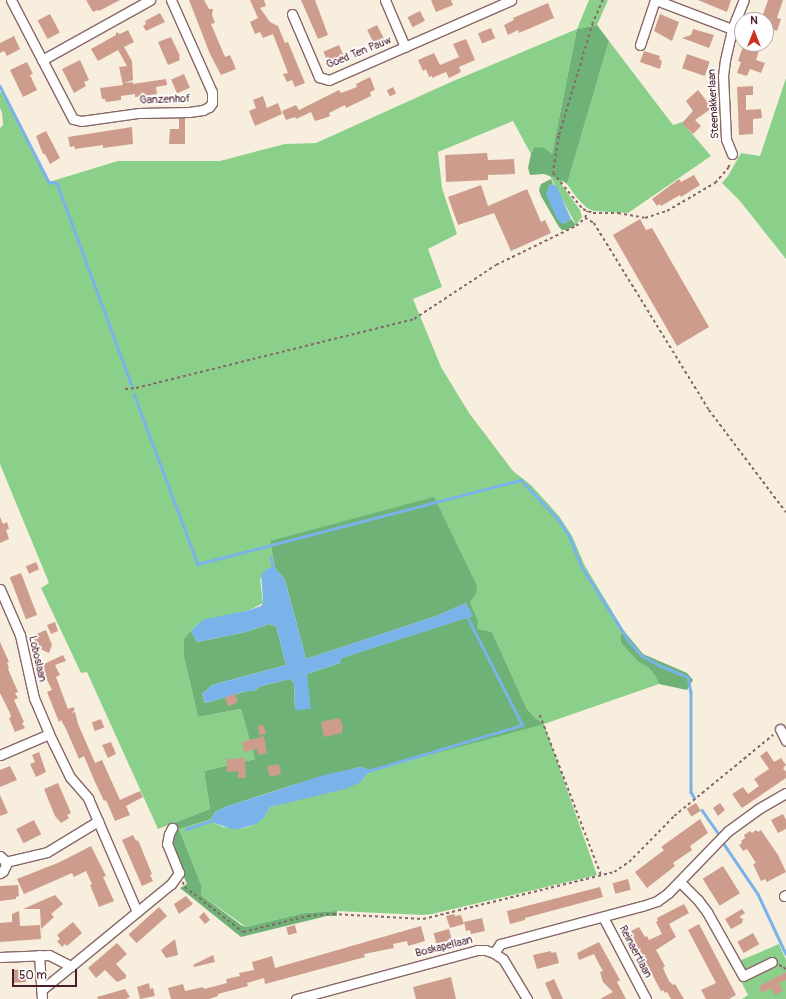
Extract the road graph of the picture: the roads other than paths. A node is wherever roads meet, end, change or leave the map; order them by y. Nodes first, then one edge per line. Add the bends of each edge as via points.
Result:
1 (11, 0) edge
2 (150, 0) edge
3 (171, 0) edge
4 (385, 0) edge
5 (511, 0) edge
6 (656, 0) edge
7 (744, 0) edge
8 (292, 14) dead end
9 (732, 29) junction
10 (640, 45) dead end
11 (404, 47) junction
12 (42, 60) junction
13 (732, 154) road end
14 (0, 589) edge
15 (780, 729) road end
16 (49, 734) junction
17 (786, 741) edge
18 (0, 755) edge
19 (786, 793) edge
20 (98, 821) junction
21 (172, 828) dead end
22 (3, 859) edge
23 (0, 873) edge
24 (680, 882) junction
25 (137, 912) junction
26 (603, 917) junction
27 (494, 953) junction
28 (39, 955) junction
29 (0, 957) edge
30 (772, 962) dead end
31 (71, 966) junction
32 (42, 994) edge
33 (296, 999) edge
34 (526, 999) edge
35 (646, 999) edge

1 - 12 street, Ganzenhof
2 - 12 street
3 - 12 street, Ganzenhof via 212,92 212,102 203,110 139,113 81,121 73,119
4 - 11 street, Goed Ten Pauw
5 - 11 street, Goed Ten Pauw
6 - 9 street
6 - 10 street
7 - 9 street, Steenakkerlaan
8 - 11 street, Goed Ten Pauw via 320,77 328,80
9 - 13 street, Steenakkerlaan via 723,76 726,139
14 - 16 street, Loboslaan via 20,635 34,698
15 - 17 street
16 - 18 street
16 - 20 street, Loboslaan via 70,777 88,798
19 - 24 street via 737,824
20 - 22 street via 48,852
20 - 25 street, Loboslaan
21 - 25 street via 168,834 167,844 179,872 171,884
22 - 23 street via 5,869
24 - 26 street via 657,901
24 - 30 street via 707,912 743,976
25 - 31 street
26 - 27 street via 500,944
26 - 35 street, Reinaertlaan
27 - 33 street, Boskapellaan via 477,950
27 - 34 street via 503,959 512,971
28 - 29 street
28 - 31 street via 49,955
28 - 32 street
31 - 32 street

